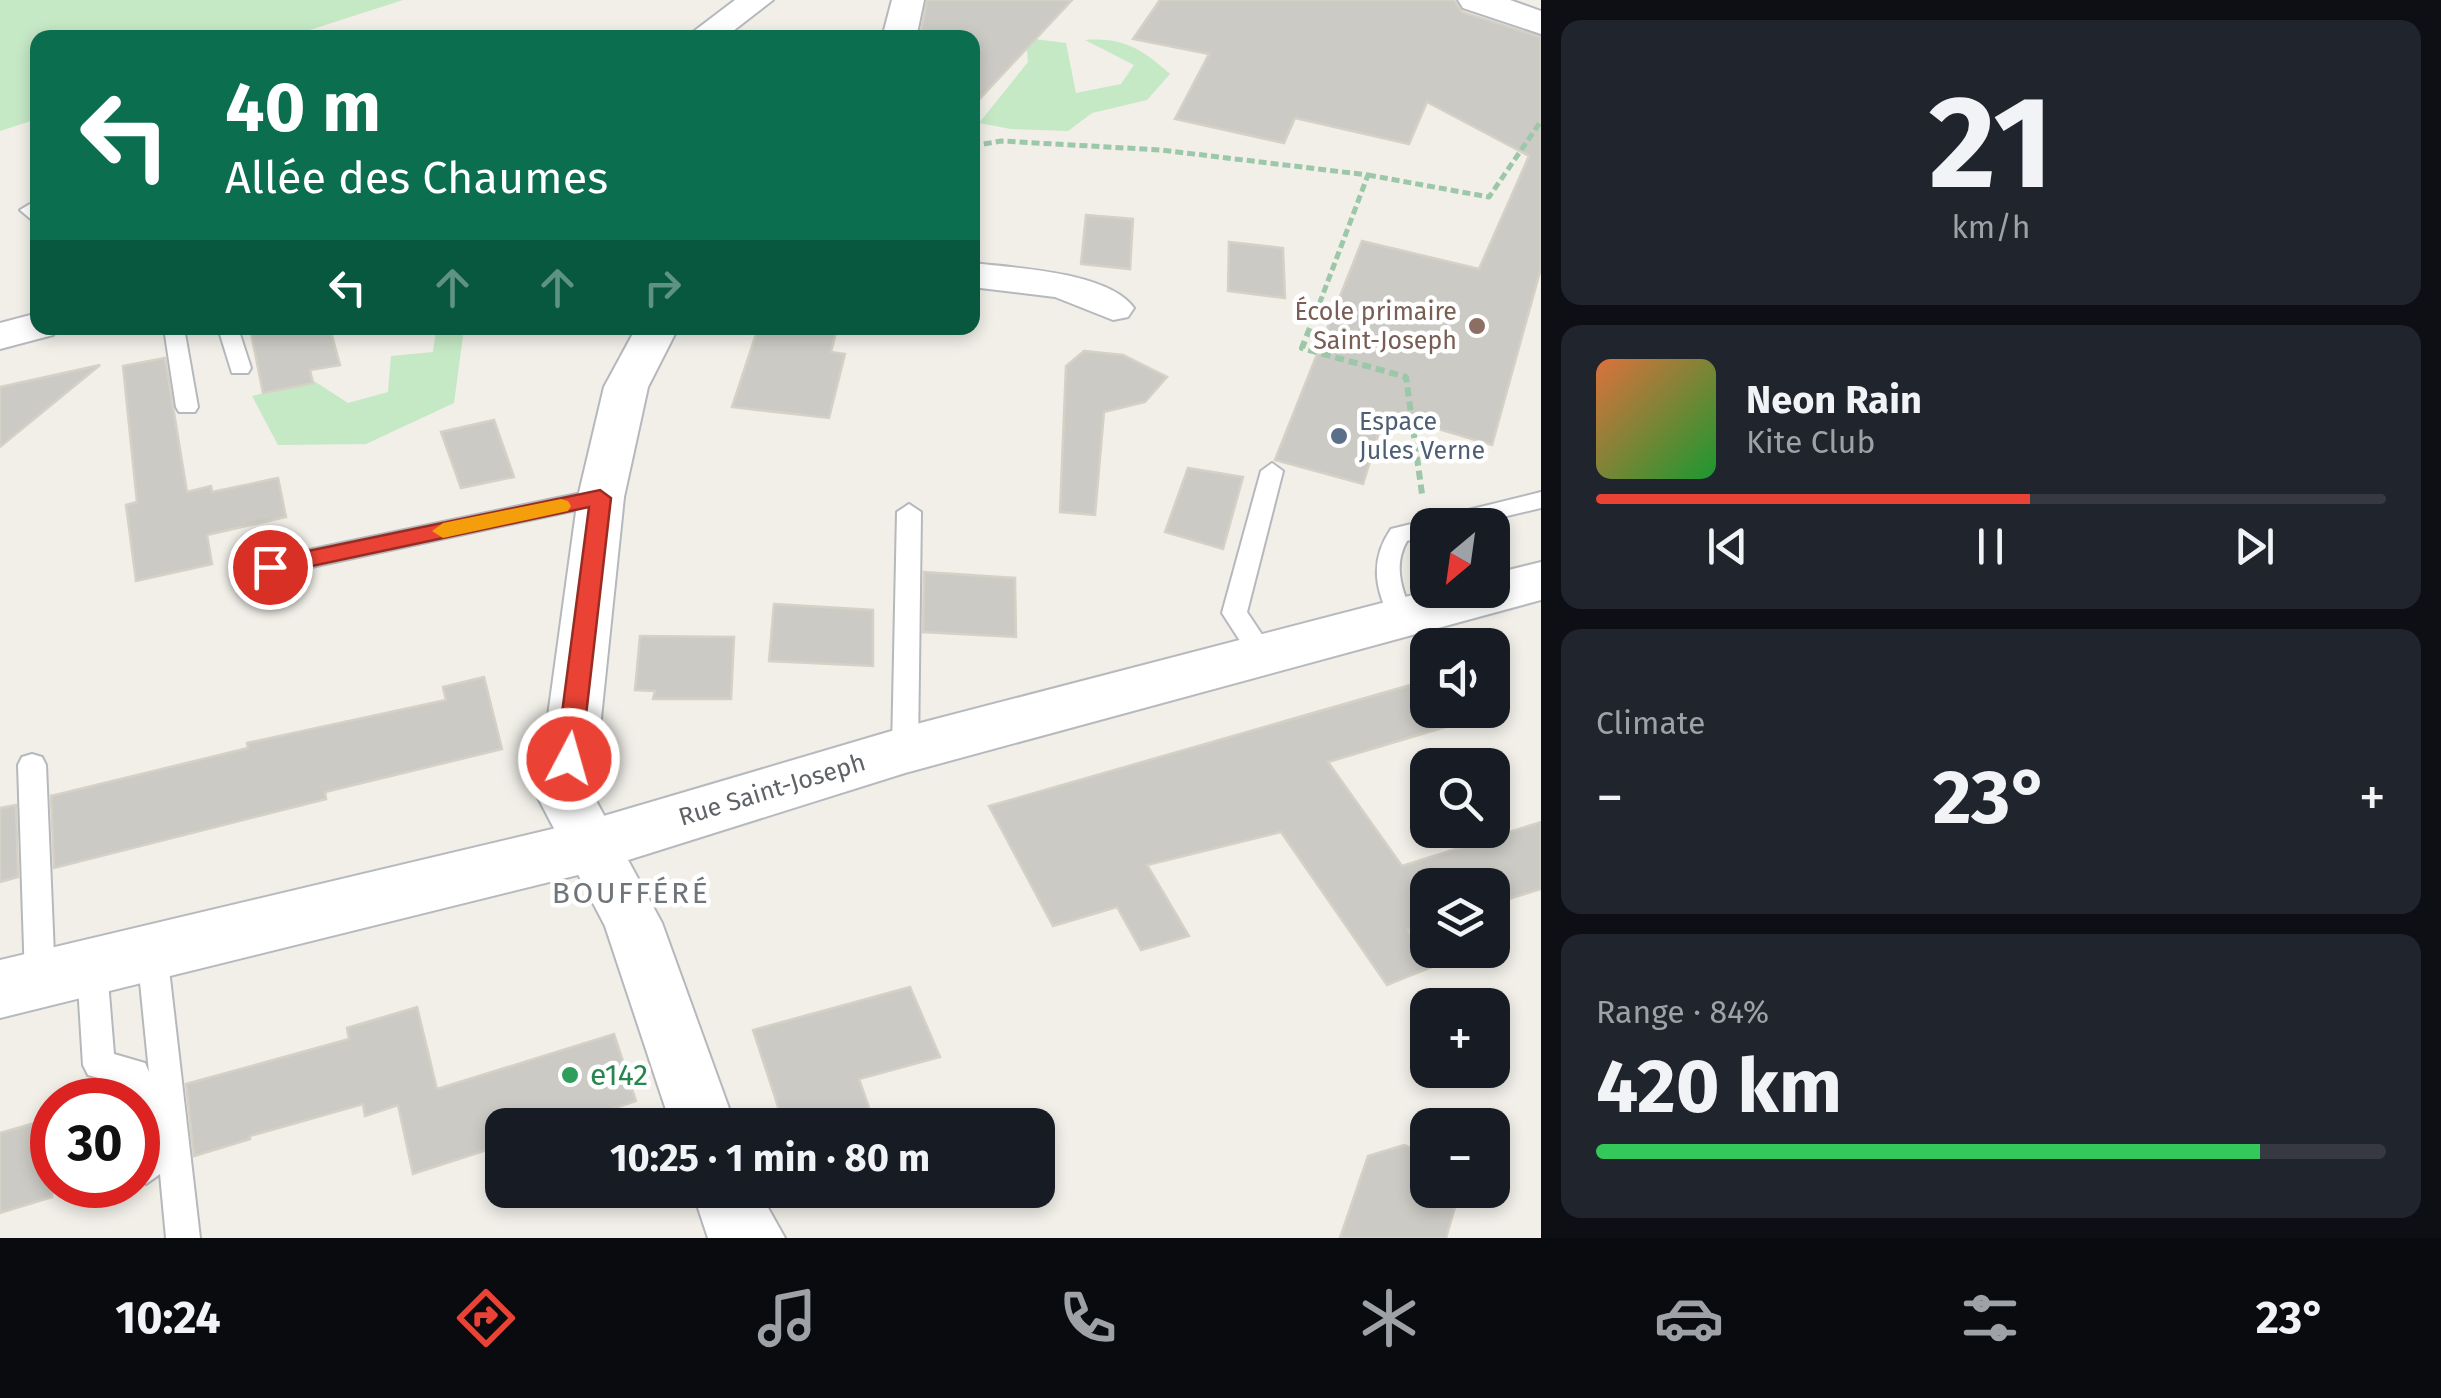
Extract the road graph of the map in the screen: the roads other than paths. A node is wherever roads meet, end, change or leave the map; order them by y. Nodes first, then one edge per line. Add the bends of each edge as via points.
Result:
1 (757, 0) edge
2 (908, 0) edge
3 (1476, 0) edge
4 (1541, 23) edge
5 (713, 30) edge
6 (901, 30) edge
7 (980, 277) edge
8 (1114, 308) dead end
9 (30, 328) edge
10 (175, 335) edge
11 (230, 335) edge
12 (653, 335) edge
13 (0, 336) edge
14 (240, 368) dead end
15 (187, 407) dead end
16 (1272, 471) dead end
17 (600, 498) junction
18 (1541, 500) edge
19 (1507, 508) edge
20 (909, 512) dead end
21 (1410, 532) edge
22 (270, 567) dead end
23 (1541, 582) edge
24 (1402, 618) junction
25 (1262, 654) junction
26 (905, 750) junction
27 (32, 765) dead end
28 (590, 846) junction
29 (152, 952) junction
30 (44, 979) edge
31 (135, 1078) edge
32 (697, 1108) edge
33 (732, 1208) edge
34 (184, 1238) edge
35 (751, 1238) edge

1 - 5 street
2 - 6 street
3 - 4 street
7 - 8 street via 1064,286
9 - 13 street
10 - 15 lane
11 - 14 lane
12 - 17 street via 626,386
16 - 25 lane via 1234,613
17 - 22 lane
17 - 28 street via 565,796
18 - 19 lane
20 - 26 lane
21 - 24 lane via 1399,536 1388,558 1388,586
23 - 24 street, Rue Saint-Joseph
24 - 25 street, Rue Saint-Joseph
25 - 26 street, Rue Saint-Joseph
26 - 28 street, Rue Saint-Joseph
27 - 30 lane
28 - 29 street, Rue Saint-Joseph
28 - 32 street via 632,923
29 - 30 street, Rue Saint-Joseph
29 - 34 lane
30 - 31 lane via 99,1066
33 - 35 street

